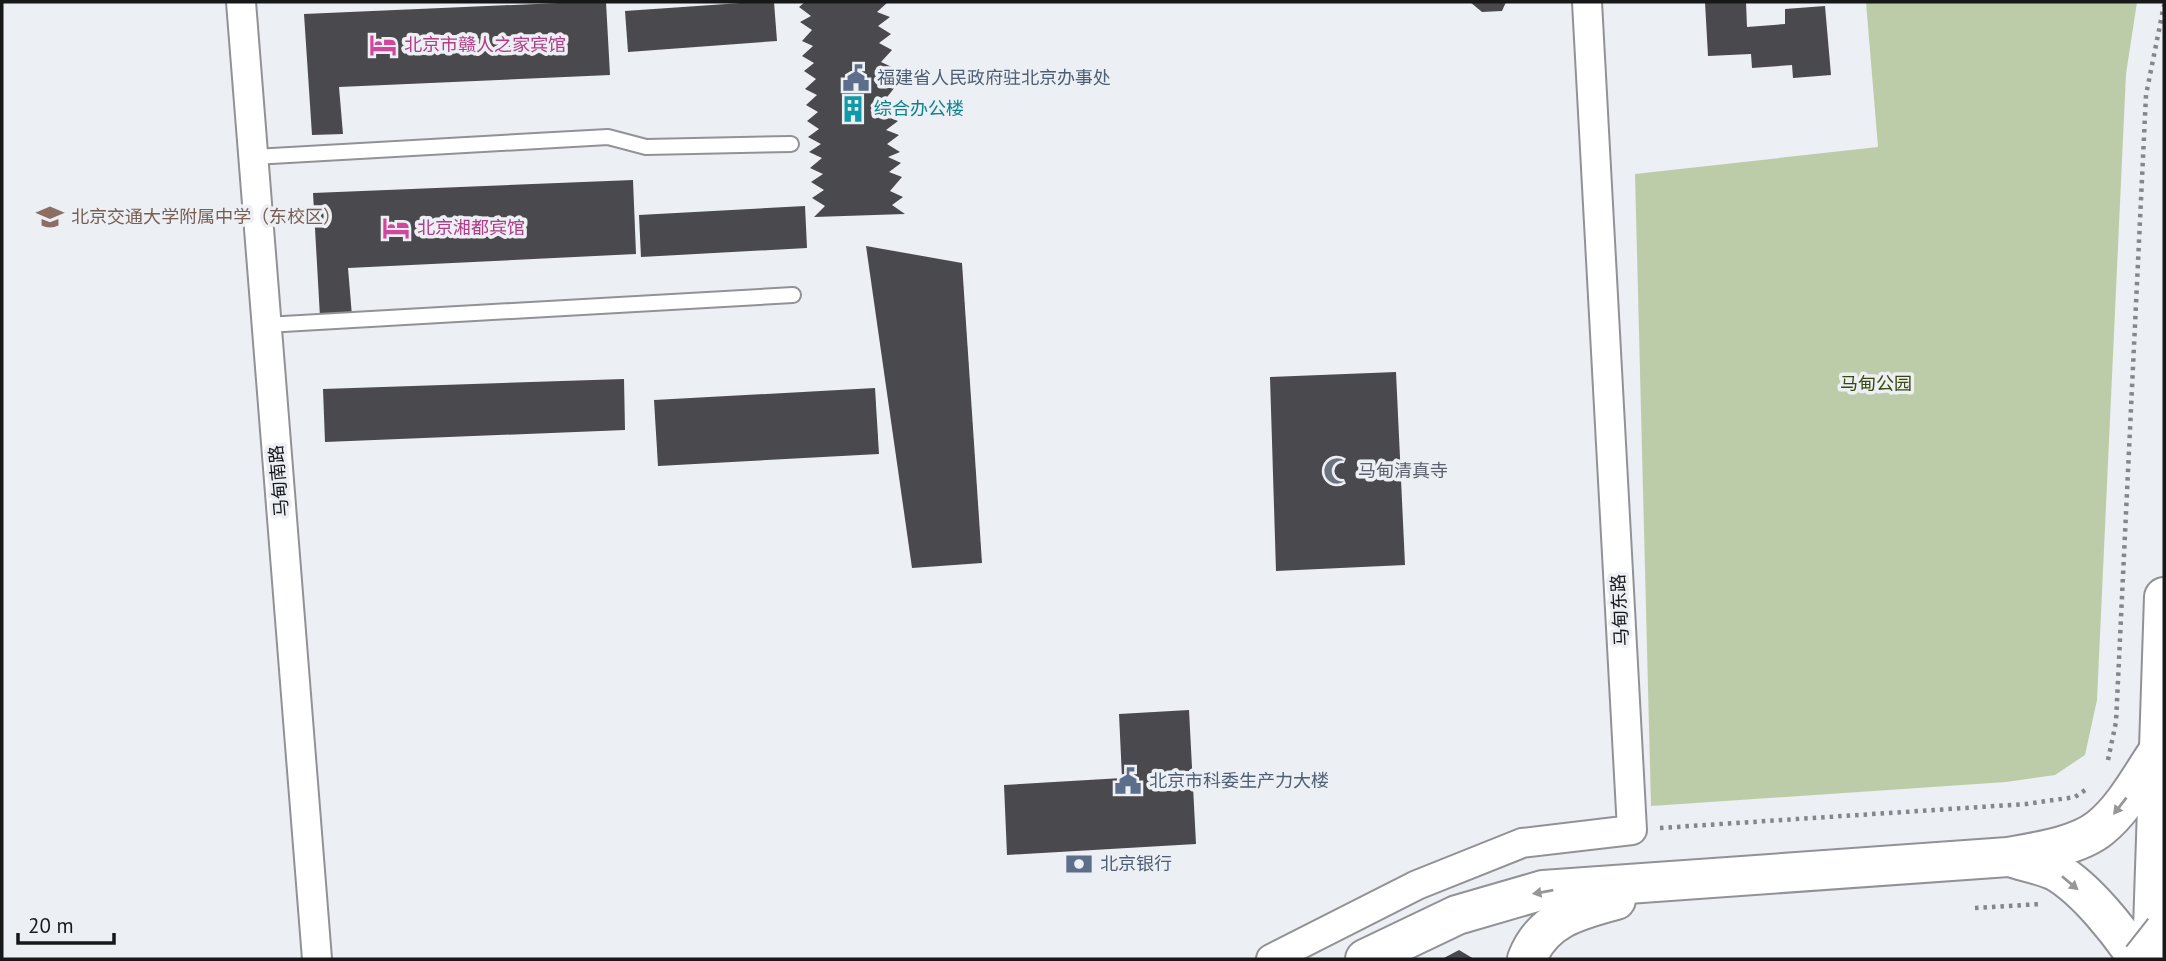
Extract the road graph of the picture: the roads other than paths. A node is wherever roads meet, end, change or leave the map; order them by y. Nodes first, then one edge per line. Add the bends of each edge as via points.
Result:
1 (241, 2) edge
2 (1587, 2) edge
3 (791, 144) dead end
4 (253, 157) junction
5 (793, 295) dead end
6 (266, 325) junction
7 (2164, 597) edge
8 (2159, 750) junction
9 (2008, 857) junction
10 (1684, 880) junction
11 (2164, 931) edge
12 (317, 959) edge
13 (1271, 959) edge
14 (1365, 959) edge
15 (1527, 959) edge
16 (2140, 959) edge
17 (2152, 959) edge

1 - 4 street, 马甸南路
2 - 13 street, 马甸东路 via 1632,830 1522,843 1417,885
3 - 4 lane via 646,147 608,136
4 - 6 street, 马甸南路
5 - 6 lane
6 - 12 street, 马甸南路
7 - 8 main road
8 -> 9 main road via 2099,830 2057,848
8 - 17 main road
9 - 10 main road
9 -> 16 main road via 2056,872 2069,882
10 -> 14 main road via 1543,890 1457,915
10 - 15 main road via 1571,912 1534,941
11 - 16 main road, bridge

